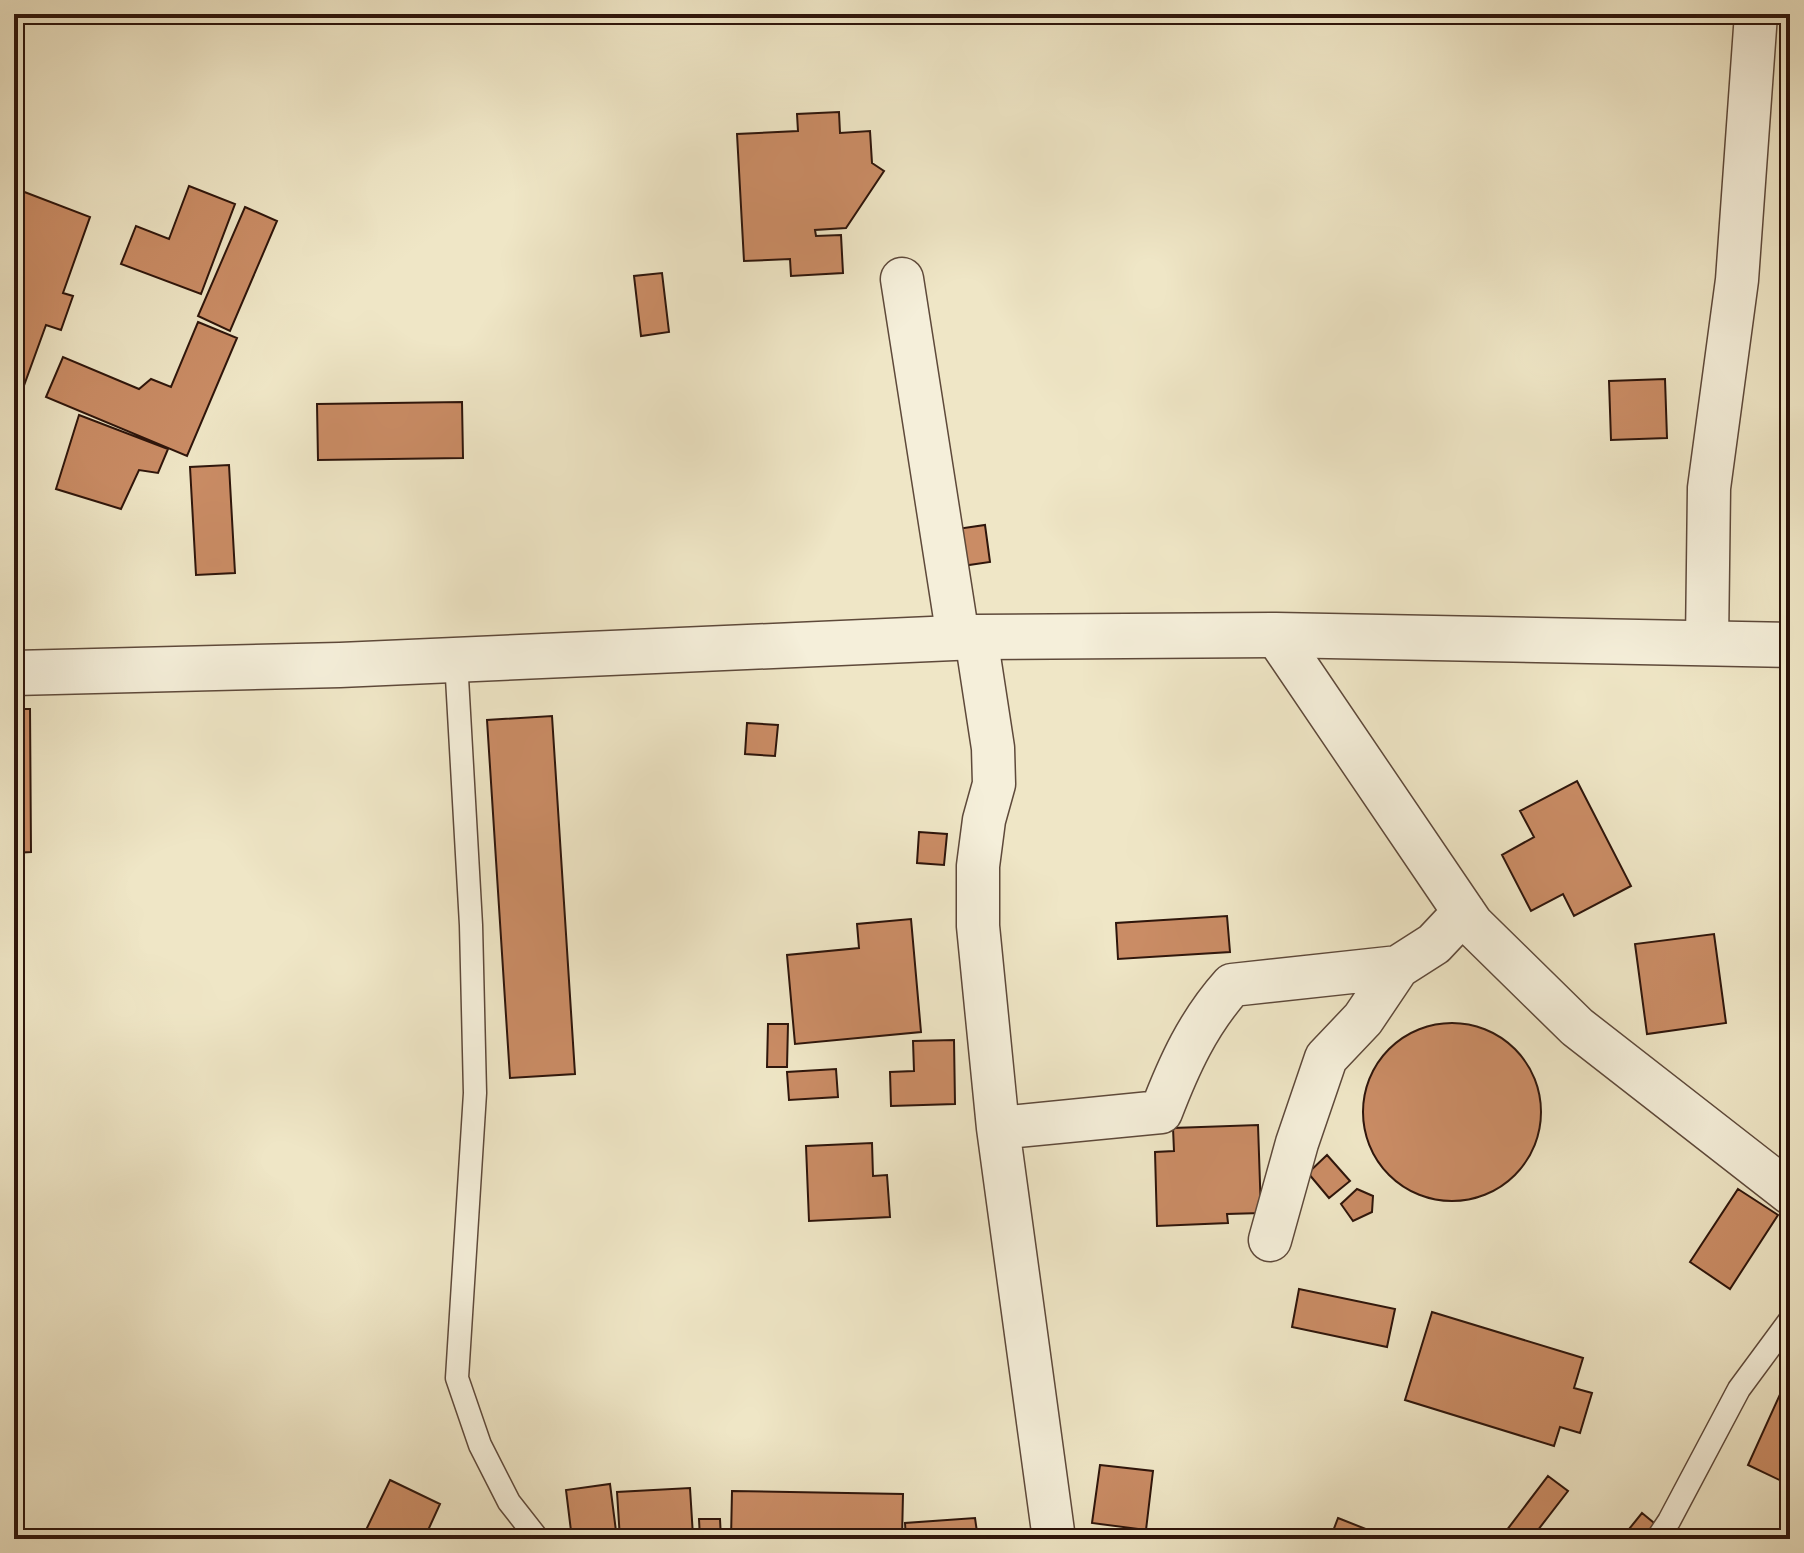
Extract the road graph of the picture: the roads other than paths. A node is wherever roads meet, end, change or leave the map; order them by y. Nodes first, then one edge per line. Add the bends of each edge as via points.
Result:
1 (1756, 14) edge
2 (902, 279) dead end
3 (1276, 635) junction
4 (960, 638) junction
5 (1707, 643) junction
6 (1790, 645) edge
7 (456, 660) junction
8 (14, 673) edge
9 (1464, 912) junction
10 (1398, 967) junction
11 (998, 1128) junction
12 (1790, 1193) edge
13 (1270, 1240) dead end
14 (1790, 1320) edge
15 (538, 1539) edge
16 (1054, 1539) edge
17 (1657, 1539) edge

1 - 5 street via 1737,280 1709,488
2 - 4 street
3 - 4 street
3 - 5 street
3 - 9 street
4 - 7 street
4 - 11 street via 993,748 994,784 978,866 978,926
5 - 6 street
7 - 8 street
7 - 15 lane via 475,1093 457,1378 480,1445 509,1502
9 - 10 street via 1434,944
9 - 12 street via 1577,1027
10 - 11 street via 1232,985 1208,1012 1161,1112
10 - 13 street via 1363,1019 1326,1058
11 - 16 street
14 - 17 lane via 1739,1389

